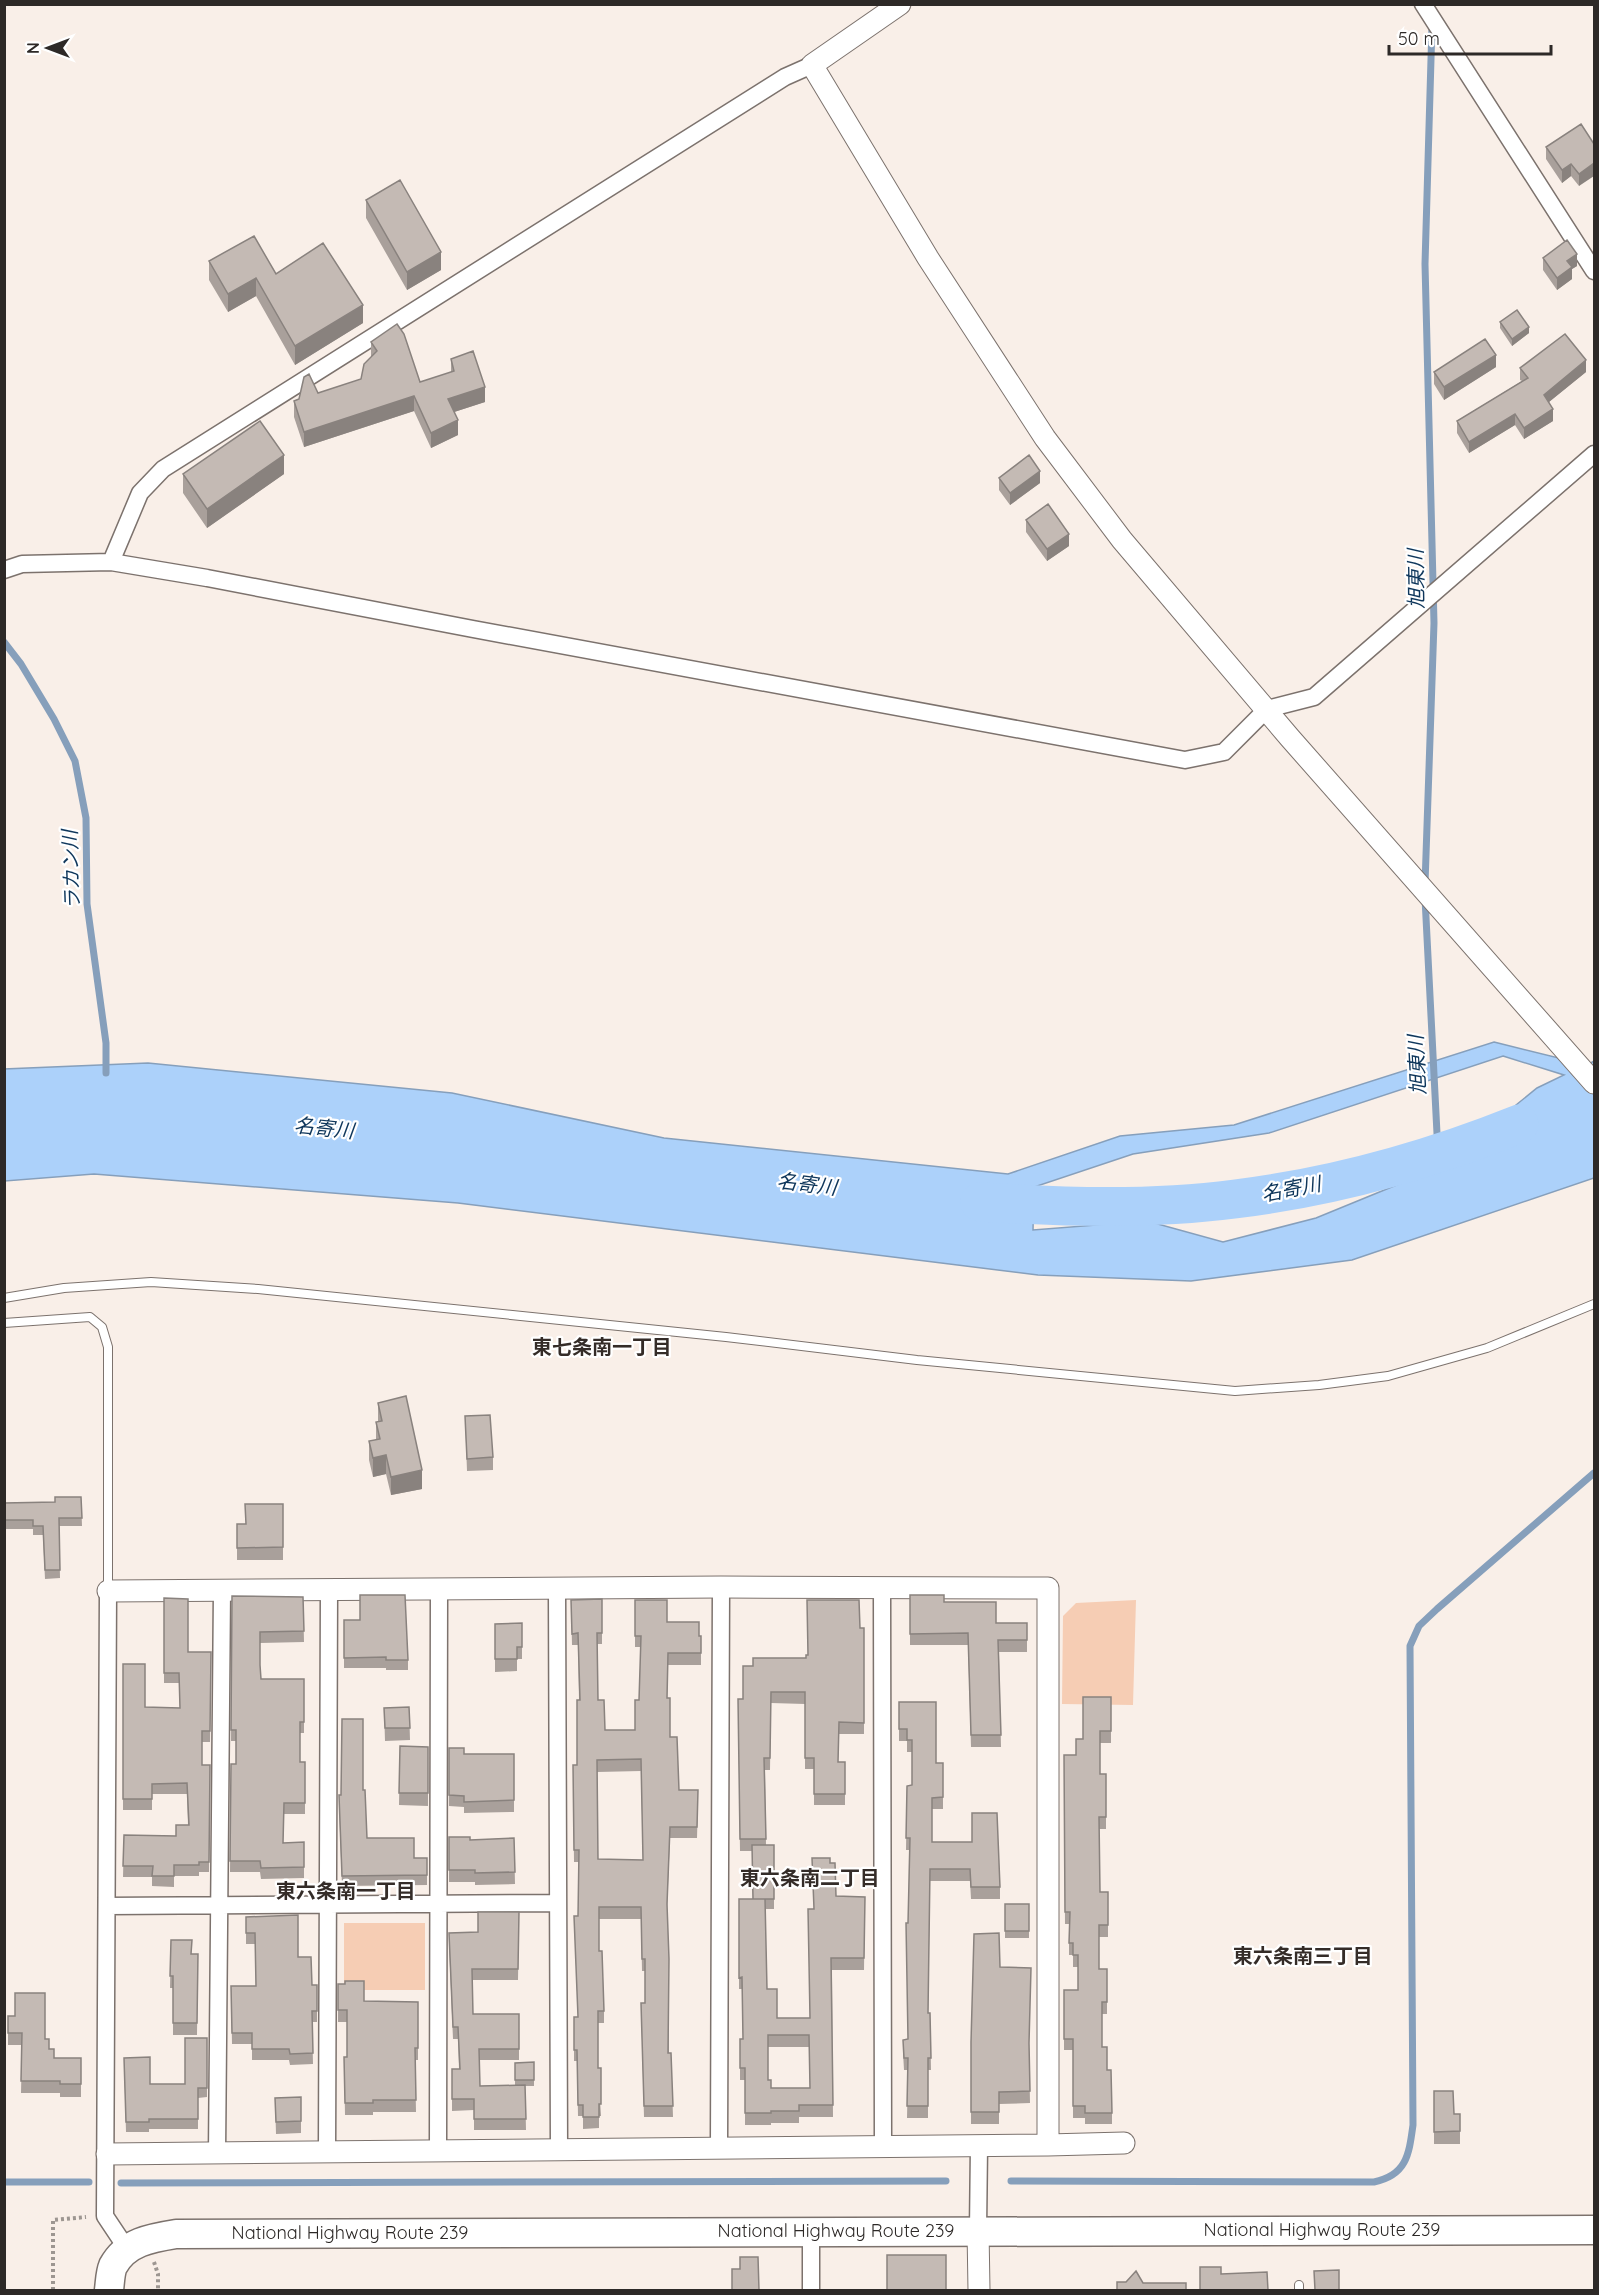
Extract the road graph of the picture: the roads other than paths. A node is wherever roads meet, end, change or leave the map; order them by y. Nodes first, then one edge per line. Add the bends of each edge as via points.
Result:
1 (900, 4) edge
2 (1423, 4) edge
3 (812, 65) junction
4 (1594, 271) edge
5 (1594, 454) edge
6 (111, 562) junction
7 (4, 570) edge
8 (1267, 709) junction
9 (1594, 1083) edge
10 (4, 1298) edge
11 (1594, 1304) edge
12 (4, 1323) edge
13 (721, 1587) junction
14 (882, 1587) junction
15 (439, 1589) junction
16 (557, 1589) junction
17 (222, 1590) junction
18 (329, 1590) junction
19 (108, 1591) junction
20 (557, 1903) junction
21 (439, 1904) junction
22 (219, 1905) junction
23 (328, 1905) junction
24 (107, 1906) junction
25 (1124, 2143) dead end
26 (1048, 2145) junction
27 (883, 2146) junction
28 (979, 2146) junction
29 (719, 2147) junction
30 (559, 2148) junction
31 (438, 2151) junction
32 (327, 2153) junction
33 (107, 2154) junction
34 (217, 2154) junction
35 (978, 2230) junction
36 (1594, 2230) edge
37 (811, 2232) junction
38 (127, 2249) junction
39 (108, 2290) edge
40 (811, 2290) edge
41 (979, 2290) edge

1 - 3 street
2 - 4 street
3 - 6 street via 785,77 163,469 140,494
3 - 8 street via 928,258 1045,438 1122,540
5 - 8 street via 1314,697
6 - 7 street via 22,564
6 - 8 street via 1185,760 1224,752
8 - 9 street
10 - 11 lane via 64,1288 151,1282 258,1289 1235,1391 1388,1376 1487,1348
12 - 19 lane via 90,1317 102,1327 108,1347
13 - 14 street
13 - 16 street
13 - 29 street
14 - 26 street via 1048,1588
14 - 27 street
15 - 16 street
15 - 18 street
15 - 21 street
16 - 20 street
17 - 18 street
17 - 19 street
17 - 22 street
18 - 23 street
19 - 24 street
20 - 21 street
20 - 30 street
21 - 23 street
21 - 31 street
22 - 23 street
22 - 24 street
22 - 34 street
23 - 32 street
24 - 33 street
25 - 26 street
26 - 28 street
27 - 28 street
27 - 29 street
28 - 35 street
29 - 30 street
30 - 31 street
31 - 32 street
32 - 34 street
33 - 34 street
33 - 38 street via 105,2216
35 - 36 highway, National Highway Route 239
35 - 37 highway, National Highway Route 239
35 - 41 street
37 - 38 highway, National Highway Route 239 via 176,2234 145,2239
37 - 40 street
38 - 39 highway via 112,2268

